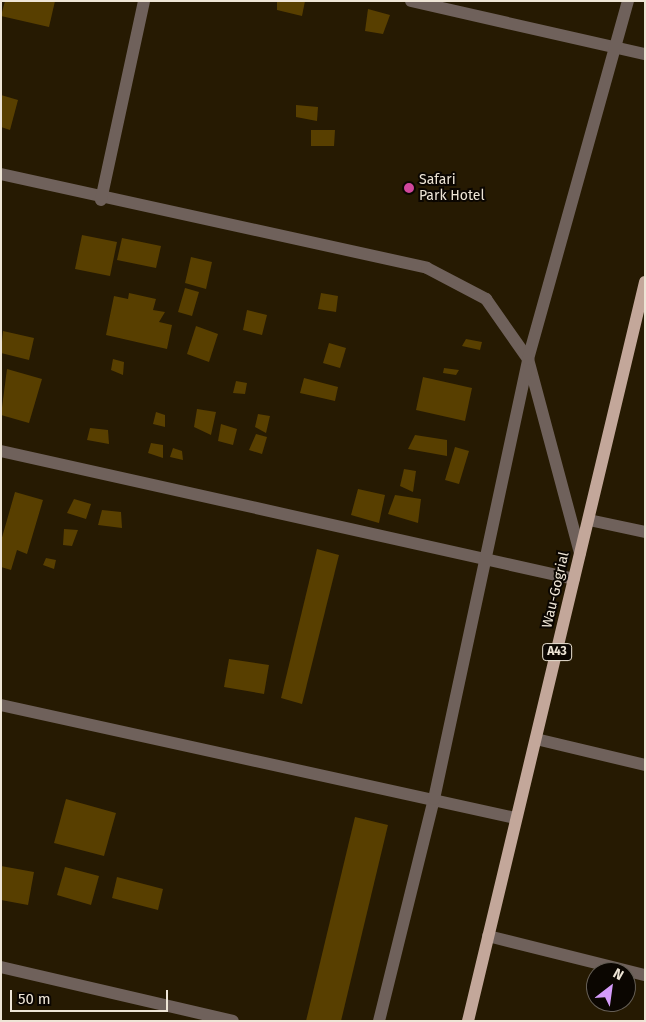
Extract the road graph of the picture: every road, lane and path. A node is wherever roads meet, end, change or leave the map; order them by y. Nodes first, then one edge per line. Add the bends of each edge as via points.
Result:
1 (144, 1) edge
2 (411, 1) edge
3 (628, 1) edge
4 (616, 48) junction
5 (645, 54) edge
6 (1, 174) edge
7 (101, 200) junction
8 (645, 282) edge
9 (528, 359) junction
10 (1, 450) edge
11 (589, 520) junction
12 (645, 532) edge
13 (580, 553) junction
14 (487, 559) junction
15 (574, 579) junction
16 (1, 704) edge
17 (536, 739) junction
18 (645, 765) edge
19 (434, 799) junction
20 (515, 818) junction
21 (488, 936) junction
22 (1, 967) edge
23 (645, 975) edge
24 (234, 1021) edge
25 (379, 1021) edge
26 (468, 1021) edge

1 - 7 street
2 - 4 street
3 - 4 street
4 - 5 street
4 - 9 street
6 - 7 street
7 - 9 street via 427,268 486,299
8 - 11 main road, Wau-Gogrial / A43
9 - 13 street
9 - 14 street
10 - 14 street
11 - 12 street
11 - 13 main road, Wau-Gogrial / A43
13 - 15 main road, Wau-Gogrial / A43
14 - 15 street
14 - 19 street
15 - 17 main road, Wau-Gogrial / A43
16 - 19 street
17 - 18 street
17 - 20 main road, Wau-Gogrial / A43
19 - 20 street
19 - 25 street
20 - 21 main road, Wau-Gogrial / A43
21 - 23 street
21 - 26 main road, Wau-Gogrial / A43
22 - 24 street

